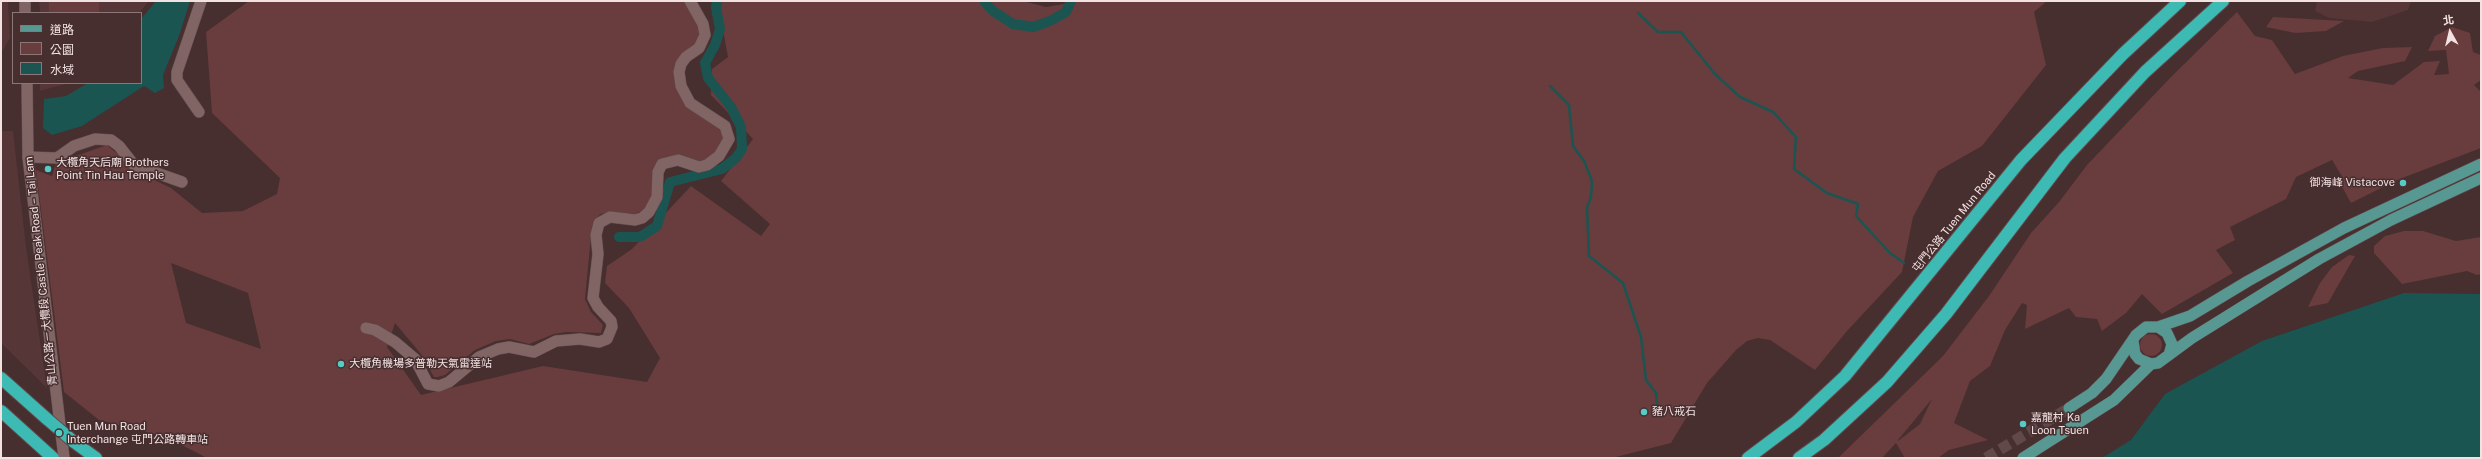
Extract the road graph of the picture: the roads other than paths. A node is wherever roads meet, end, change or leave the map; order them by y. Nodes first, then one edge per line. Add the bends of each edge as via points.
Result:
1 (24, 1) edge
2 (201, 1) edge
3 (690, 1) edge
4 (2180, 1) edge
5 (2223, 1) edge
6 (25, 12) edge
7 (27, 84) edge
8 (199, 112) dead end
9 (28, 157) junction
10 (2481, 164) edge
11 (2481, 178) edge
12 (182, 182) dead end
13 (2158, 327) junction
14 (366, 328) dead end
15 (2133, 341) junction
16 (2169, 355) junction
17 (2151, 364) junction
18 (1, 378) edge
19 (2069, 408) tunnel mouth
20 (1, 411) edge
21 (50, 456) edge
22 (64, 458) edge
23 (96, 458) edge
24 (1748, 458) edge
25 (1799, 458) edge
26 (2024, 458) edge

1 - 6 street
2 - 8 street via 177,72 177,80
3 - 14 street via 703,24 705,35 701,46 681,64 681,86 690,103 725,126 730,139 719,156 707,165 699,167 678,160 662,164 658,172 657,196 649,212 642,218 635,220 610,217 599,223 596,235 598,254 593,298 611,321 612,327 607,339 599,342 580,339 556,342 534,352 509,347 498,349 479,357 449,382 439,386 428,384 415,359 395,342 375,330
4 - 24 highway, 屯門公路 Tuen Mun Road via 2123,54 2021,160 1845,376 1796,422
5 - 25 highway via 2144,72 2065,158 1946,314 1887,382 1824,440
7 - 9 street, 青山公路－大欖段 Castle Peak Road – Tai Lam
9 - 12 street via 57,158 74,146 95,139 111,140 134,165
9 - 22 street, 青山公路－大欖段 Castle Peak Road – Tai Lam
10 - 13 main road via 2344,228 2190,316
11 - 16 main road via 2391,220 2325,256 2192,338
13 - 15 main road via 2140,330
13 - 16 main road via 2170,338
15 - 17 main road via 2135,354 2145,363
15 - 19 main road via 2106,379 2092,393
16 - 17 main road via 2158,363
17 - 26 main road via 2114,400
18 - 23 highway, bridge
20 - 21 highway

